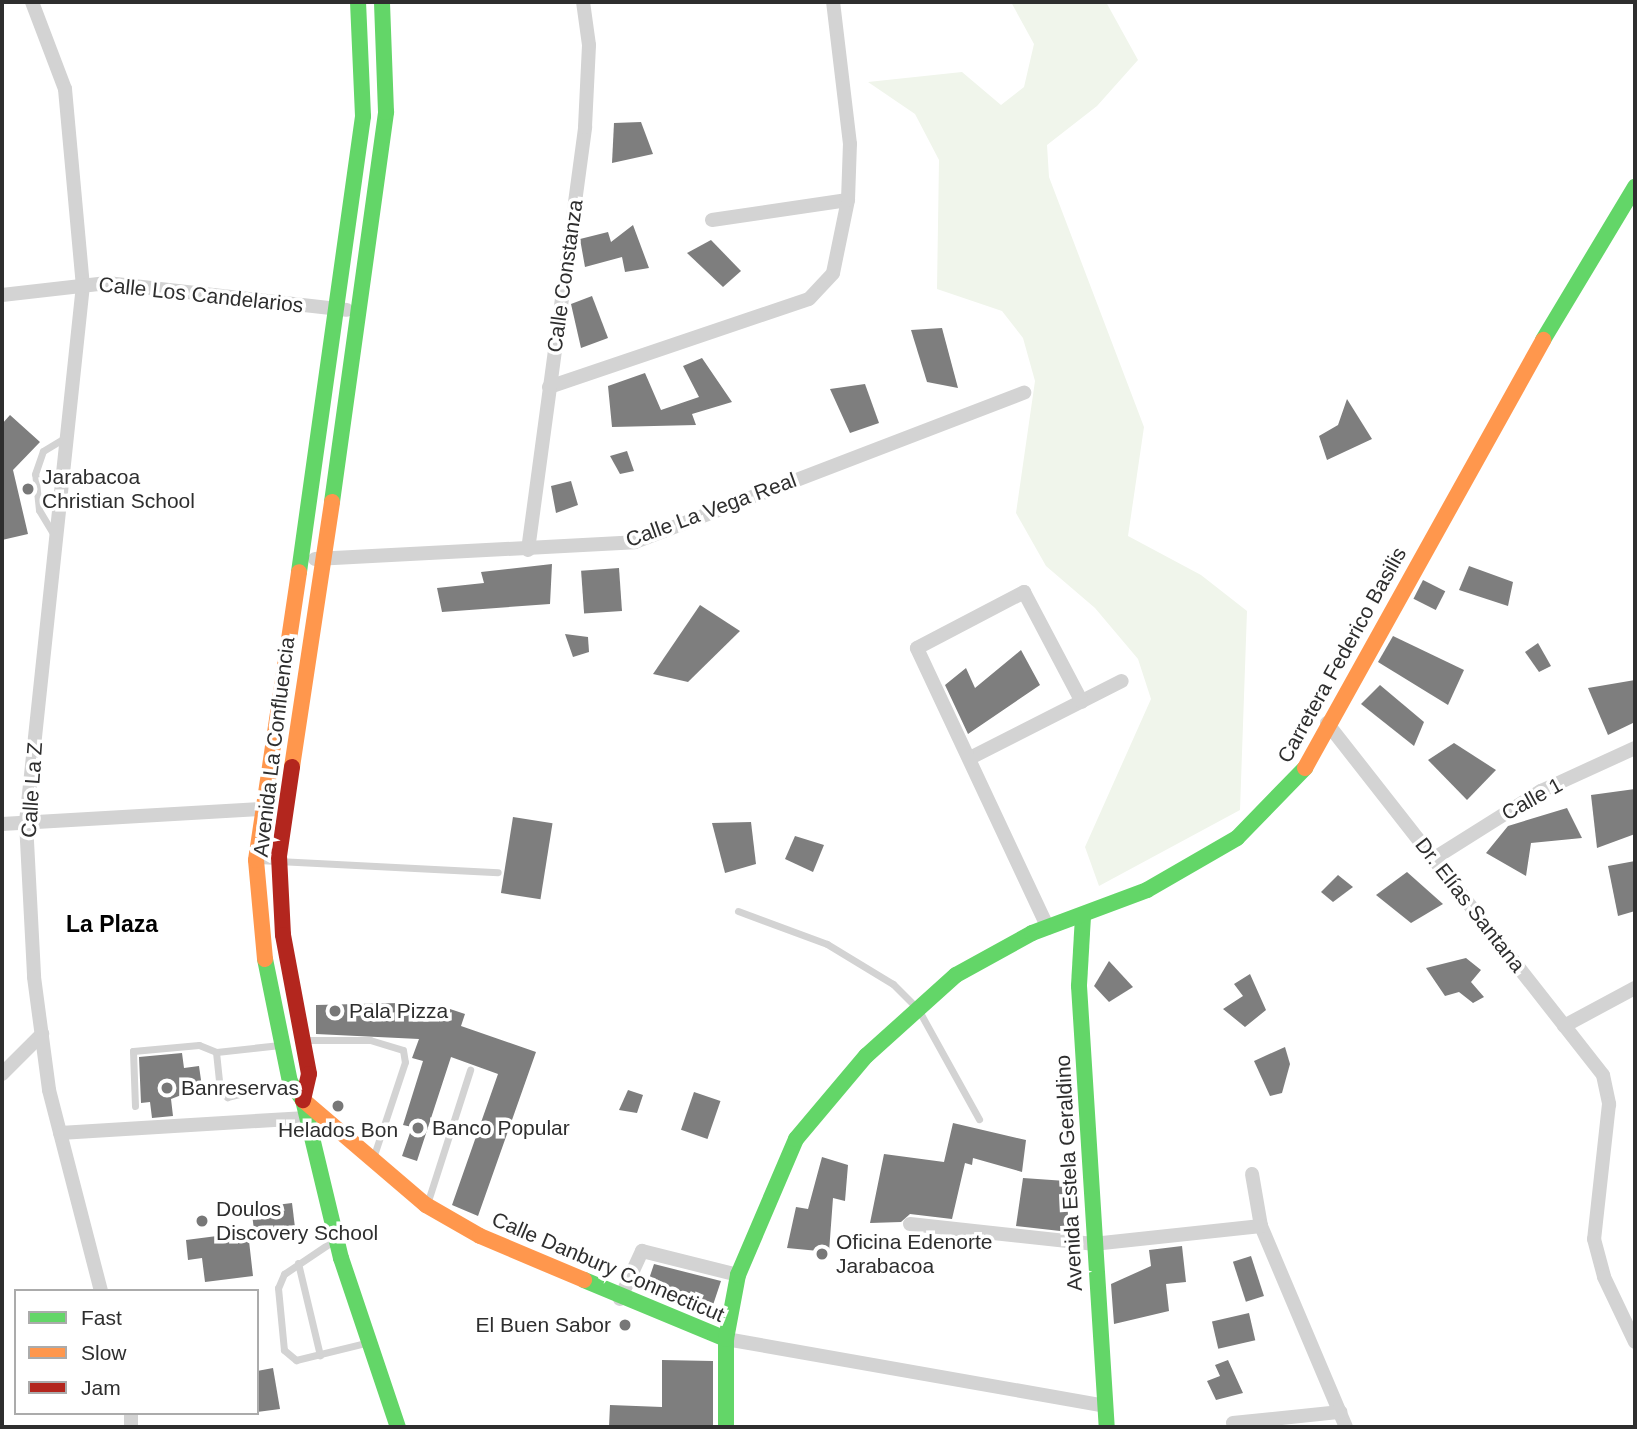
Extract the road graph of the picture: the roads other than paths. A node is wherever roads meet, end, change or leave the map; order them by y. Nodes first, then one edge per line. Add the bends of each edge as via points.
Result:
1 (32, 2) edge
2 (358, 2) edge
3 (382, 2) edge
4 (583, 2) edge
5 (833, 2) edge
6 (1635, 187) edge
7 (848, 200) junction
8 (712, 220) dead end
9 (83, 285) junction
10 (2, 295) edge
11 (337, 309) junction
12 (358, 312) junction
13 (550, 387) junction
14 (1024, 393) dead end
15 (66, 437) junction
16 (56, 539) junction
17 (528, 550) junction
18 (322, 559) junction
19 (300, 560) junction
20 (1122, 681) dead end
21 (1082, 702) junction
22 (1327, 723) junction
23 (1635, 748) edge
24 (970, 758) junction
25 (263, 808) junction
26 (26, 822) junction
27 (2, 824) edge
28 (279, 856) junction
29 (1433, 859) junction
30 (256, 860) junction
31 (498, 872) dead end
32 (737, 911) dead end
33 (1083, 916) junction
34 (1048, 928) junction
35 (1635, 988) edge
36 (918, 1009) junction
37 (1564, 1026) junction
38 (42, 1034) junction
39 (303, 1040) junction
40 (281, 1045) junction
41 (216, 1052) junction
42 (4, 1066) edge
43 (470, 1070) dead end
44 (290, 1082) junction
45 (303, 1101) junction
46 (135, 1106) dead end
47 (307, 1118) junction
48 (979, 1118) dead end
49 (60, 1132) junction
50 (374, 1156) junction
51 (1252, 1174) dead end
52 (426, 1205) junction
53 (910, 1224) dead end
54 (1261, 1226) junction
55 (336, 1238) junction
56 (1093, 1244) junction
57 (298, 1263) junction
58 (738, 1275) junction
59 (100, 1289) edge
60 (620, 1299) junction
61 (726, 1339) junction
62 (1635, 1342) edge
63 (369, 1343) junction
64 (320, 1355) junction
65 (1105, 1406) junction
66 (1340, 1412) junction
67 (1233, 1423) dead end
68 (398, 1427) edge
69 (726, 1427) edge
70 (1107, 1427) edge
71 (1346, 1427) edge

1 - 9 street, Calle La Z via 65,89
2 - 11 street, Avenida La Confluencia via 363,116
3 - 12 street, Avenida La Confluencia via 386,112
4 - 13 street, Calle Constanza via 589,45 585,127
5 - 7 street via 850,144
6 - 22 street, Carretera Federico Basilis
7 - 8 street
7 - 13 street via 833,273 809,299
9 - 10 street, Calle Los Candelarios
9 - 11 street, Calle Los Candelarios
9 - 15 street, Calle La Z
11 - 12 street, Calle Los Candelarios
11 - 19 street, Avenida La Confluencia
12 - 18 street, Avenida La Confluencia
13 - 17 street, Calle Constanza
14 - 17 street, Calle La Vega Real via 635,542
15 - 16 street, Calle La Z
15 - 16 lane via 43,451 35,474 39,510
16 - 26 street, Calle La Z
17 - 18 street, Calle La Vega Real
18 - 19 street, Calle La Vega Real
18 - 28 street, Avenida La Confluencia
19 - 25 street, Avenida La Confluencia
20 - 21 street
21 - 24 street
21 - 24 street via 1029,597 1015,592 917,649
22 - 29 street, Dr. Elías Santana
22 - 33 street, Carretera Federico Basilis via 1299,779 1237,838 1147,890
23 - 29 street, Calle 1 via 1541,791
24 - 34 street
25 - 26 street
25 - 30 street, Avenida La Confluencia
26 - 27 street
26 - 38 street, Calle La Z
28 - 30 lane
28 - 31 lane
28 - 39 street, Avenida La Confluencia via 283,935
29 - 37 street, Dr. Elías Santana
30 - 40 street, Avenida La Confluencia via 261,939
32 - 36 lane via 827,944 893,985
33 - 34 street, Carretera Federico Basilis
33 - 56 street, Avenida Estela Geraldino via 1079,986
34 - 36 street, Carretera Federico Basilis via 956,975
35 - 37 street
36 - 48 lane
36 - 58 street, Carretera Federico Basilis via 866,1056 796,1139
37 - 62 street, Dr. Elías Santana via 1606,1089 1594,1239 1604,1277
38 - 42 street
38 - 49 street, Calle La Z
39 - 45 street, Avenida La Confluencia via 309,1074
39 - 50 lane via 370,1040 403,1050 405,1062
40 - 41 lane
40 - 44 street, Avenida La Confluencia
41 - 44 lane via 227,1097
41 - 46 lane via 199,1045 133,1051
43 - 52 lane
44 - 45 street, Avenida La Confluencia
45 - 47 street
45 - 50 street, Calle Danbury Connecticut
47 - 49 street
47 - 55 street
49 - 59 street, Calle La Z
50 - 52 street, Calle Danbury Connecticut
51 - 54 street
52 - 60 street, Calle Danbury Connecticut
53 - 56 street
54 - 56 street
54 - 66 street
55 - 57 lane
55 - 63 street
56 - 65 street, Avenida Estela Geraldino
57 - 64 lane
57 - 64 lane via 284,1274 275,1301 284,1350 296,1360
58 - 60 street via 642,1251
58 - 61 street, Carretera Federico Basilis
60 - 61 street, Calle Danbury Connecticut
61 - 65 street, Calle Danbury Connecticut
61 - 69 street, Carretera Federico Basilis
63 - 64 lane
63 - 68 street
65 - 70 street, Avenida Estela Geraldino
66 - 67 street
66 - 71 street

